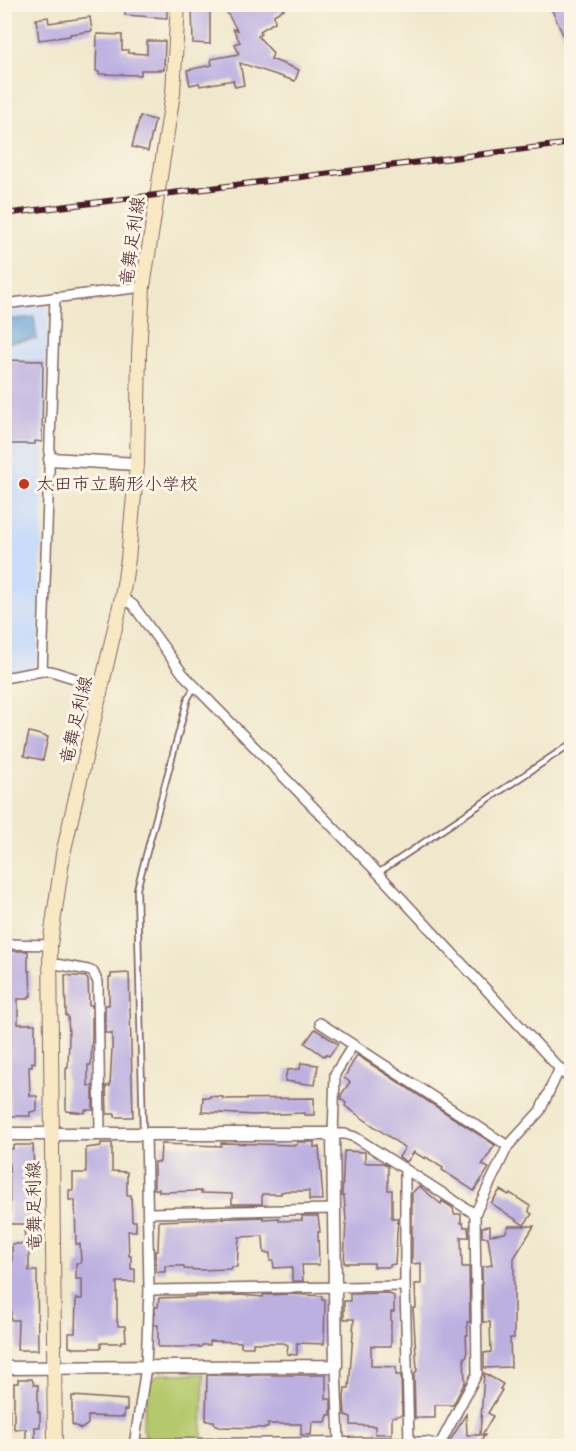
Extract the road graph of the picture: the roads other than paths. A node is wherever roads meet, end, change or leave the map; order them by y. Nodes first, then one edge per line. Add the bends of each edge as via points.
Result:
1 (178, 4) edge
2 (143, 287) junction
3 (55, 297) junction
4 (4, 304) edge
5 (50, 459) junction
6 (137, 464) junction
7 (122, 597) junction
8 (42, 671) junction
9 (4, 678) edge
10 (195, 686) junction
11 (102, 687) junction
12 (572, 743) edge
13 (378, 873) junction
14 (4, 944) edge
15 (50, 945) junction
16 (50, 963) junction
17 (320, 1023) dead end
18 (354, 1045) junction
19 (560, 1068) junction
20 (572, 1082) edge
21 (51, 1133) junction
22 (100, 1133) junction
23 (145, 1133) junction
24 (4, 1134) edge
25 (333, 1134) junction
26 (508, 1146) junction
27 (405, 1170) junction
28 (334, 1209) junction
29 (148, 1212) junction
30 (476, 1214) junction
31 (405, 1286) junction
32 (335, 1287) junction
33 (149, 1290) junction
34 (336, 1366) junction
35 (54, 1367) junction
36 (146, 1367) junction
37 (4, 1368) edge
38 (4, 1397) edge
39 (339, 1442) junction
40 (409, 1442) junction
41 (135, 1445) edge
42 (5, 1446) edge
43 (55, 1446) edge
44 (439, 1446) edge

1 - 2 main road, 竜舞足利線 via 173,93
2 - 3 street
2 - 6 main road, 竜舞足利線
3 - 4 street
3 - 5 street
5 - 6 street
5 - 8 street
6 - 7 main road, 竜舞足利線
7 - 10 street via 133,604
7 - 11 main road, 竜舞足利線
8 - 9 street
8 - 11 street
10 - 13 street
10 - 23 lane via 188,698 137,889
11 - 15 main road, 竜舞足利線 via 63,854
12 - 13 lane
13 - 19 street
14 - 15 street
15 - 16 main road, 竜舞足利線
16 - 21 main road, 竜舞足利線
16 - 22 street via 88,970 98,982
17 - 18 street
18 - 25 street via 335,1074
18 - 26 street
19 - 20 street
19 - 26 street via 540,1111
21 - 22 street
21 - 24 street
21 - 35 main road, 竜舞足利線
22 - 23 street
23 - 25 street
23 - 29 street
25 - 27 street via 355,1137
25 - 28 street
26 - 30 street
27 - 30 street
27 - 31 street
28 - 29 street
28 - 32 street
29 - 33 street
30 - 44 street via 477,1374
31 - 32 street
31 - 40 street
32 - 33 street
32 - 34 street
33 - 36 street
34 - 36 street
34 - 39 street
35 - 36 street
35 - 37 street
35 - 43 main road, 竜舞足利線
36 - 41 street
38 - 42 street
39 - 40 street
39 - 41 street
40 - 44 street

